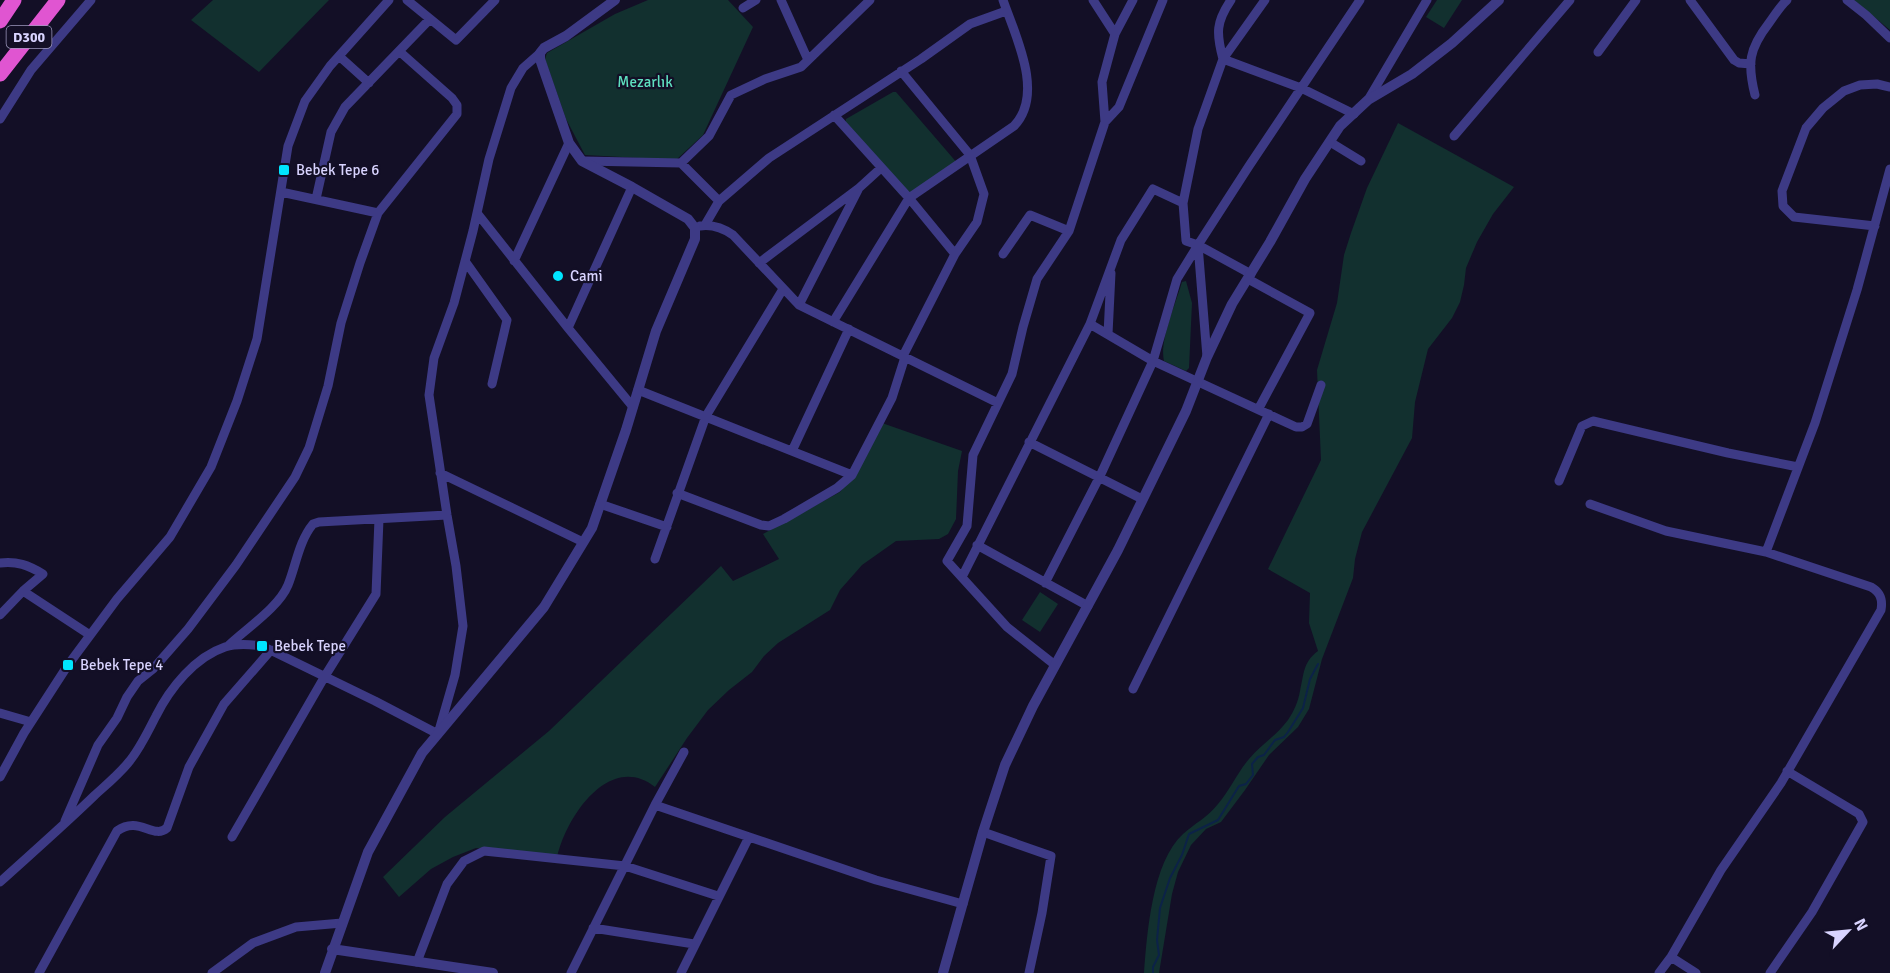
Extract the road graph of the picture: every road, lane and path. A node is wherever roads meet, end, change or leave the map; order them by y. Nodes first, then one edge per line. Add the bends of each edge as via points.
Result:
1 (14, 0) edge
2 (58, 0) edge
3 (91, 0) edge
4 (389, 0) edge
5 (407, 0) edge
6 (495, 0) edge
7 (615, 0) edge
8 (756, 0) edge
9 (781, 0) edge
10 (870, 0) edge
11 (1002, 0) edge
12 (1093, 0) edge
13 (1133, 0) edge
14 (1163, 0) edge
15 (1231, 0) edge
16 (1265, 0) edge
17 (1360, 0) edge
18 (1428, 0) edge
19 (1499, 0) edge
20 (1570, 0) edge
21 (1636, 0) edge
22 (1690, 0) edge
23 (1787, 0) edge
24 (1846, 0) edge
25 (742, 8) dead end
26 (1006, 11) junction
27 (430, 19) junction
28 (0, 21) edge
29 (1114, 34) junction
30 (1890, 38) edge
31 (399, 51) junction
32 (1598, 52) dead end
33 (540, 53) junction
34 (339, 56) junction
35 (1223, 59) junction
36 (808, 60) junction
37 (1751, 64) junction
38 (901, 71) junction
39 (0, 74) edge
40 (369, 83) junction
41 (1890, 87) edge
42 (1300, 88) junction
43 (1755, 95) dead end
44 (1368, 100) junction
45 (1353, 114) junction
46 (834, 115) junction
47 (0, 119) edge
48 (1105, 122) junction
49 (1454, 136) dead end
50 (1330, 142) junction
51 (569, 143) junction
52 (970, 155) junction
53 (582, 161) junction
54 (1361, 161) dead end
55 (681, 163) junction
56 (881, 168) junction
57 (1890, 169) edge
58 (632, 186) junction
59 (859, 188) junction
60 (281, 192) junction
61 (909, 198) junction
62 (316, 199) junction
63 (719, 201) junction
64 (1183, 203) junction
65 (378, 213) junction
66 (477, 213) junction
67 (700, 226) junction
68 (1875, 226) junction
69 (1069, 231) junction
70 (1198, 245) junction
71 (956, 254) junction
72 (1003, 254) dead end
73 (465, 261) junction
74 (514, 261) junction
75 (759, 263) junction
76 (1112, 264) junction
77 (1249, 276) junction
78 (783, 289) junction
79 (799, 305) junction
80 (833, 322) junction
81 (1089, 324) junction
82 (568, 328) junction
83 (849, 330) junction
84 (1108, 334) junction
85 (904, 356) junction
86 (1207, 357) junction
87 (1153, 361) junction
88 (1197, 381) junction
89 (492, 384) dead end
90 (1321, 385) dead end
91 (638, 390) junction
92 (998, 403) junction
93 (633, 407) junction
94 (1258, 408) junction
95 (1269, 414) junction
96 (706, 416) junction
97 (1029, 442) junction
98 (792, 451) junction
99 (1798, 467) junction
100 (440, 473) junction
101 (852, 475) junction
102 (1100, 476) junction
103 (1559, 481) dead end
104 (677, 492) junction
105 (1142, 499) junction
106 (600, 504) junction
107 (1590, 504) dead end
108 (447, 515) junction
109 (379, 519) junction
110 (666, 526) junction
111 (583, 542) junction
112 (977, 545) junction
113 (1766, 552) junction
114 (655, 559) dead end
115 (0, 563) edge
116 (962, 577) junction
117 (1045, 583) junction
118 (23, 591) junction
119 (1088, 606) junction
120 (0, 615) edge
121 (90, 635) junction
122 (227, 646) junction
123 (271, 650) junction
124 (1055, 665) junction
125 (325, 676) junction
126 (1132, 689) dead end
127 (0, 713) edge
128 (31, 722) junction
129 (438, 734) junction
130 (684, 752) dead end
131 (1787, 771) junction
132 (0, 777) edge
133 (655, 805) junction
134 (63, 826) junction
135 (983, 832) junction
136 (232, 837) dead end
137 (749, 837) junction
138 (625, 866) junction
139 (0, 882) edge
140 (718, 896) junction
141 (963, 904) junction
142 (342, 923) junction
143 (593, 928) junction
144 (694, 944) junction
145 (332, 949) junction
146 (1671, 957) junction
147 (417, 962) junction
148 (468, 971) edge
149 (39, 973) edge
150 (212, 973) edge
151 (325, 973) edge
152 (493, 973) edge
153 (571, 973) edge
154 (681, 973) edge
155 (943, 973) edge
156 (1029, 973) edge
157 (1659, 973) edge
158 (1696, 973) edge
159 (1770, 973) edge

1 - 28 highway, D300
2 - 39 highway, D300
3 - 47 street via 31,69
4 - 34 street
5 - 27 street
6 - 27 street via 456,40
7 - 33 street
8 - 25 street
9 - 36 street
10 - 36 street
11 - 26 street
12 - 29 street
13 - 29 street
14 - 48 street via 1119,107
15 - 35 street via 1218,28
16 - 35 street
17 - 42 street
18 - 44 street
19 - 44 street via 1444,50
20 - 49 street
21 - 32 street
22 - 37 street via 1734,60
23 - 37 street via 1756,39
24 - 30 street
26 - 38 street via 970,24
26 - 52 street via 1027,69 1025,110 1014,126
27 - 31 street
29 - 48 street via 1102,82
31 - 40 street
31 - 65 street via 452,98 458,110
33 - 51 street
33 - 66 street via 522,68 511,88
34 - 40 street
34 - 60 street via 305,101 288,146
35 - 42 street
35 - 64 street via 1198,129
36 - 55 street via 801,67 731,95 709,136
37 - 43 street
38 - 46 street
38 - 52 street
40 - 62 street via 345,107 331,132
41 - 68 street via 1860,85 1844,91 1823,108 1806,128 1782,191 1783,206 1794,217
42 - 45 street
42 - 70 street
44 - 45 street
45 - 50 street
46 - 56 street
46 - 63 street via 769,158
48 - 69 street
50 - 54 street
50 - 77 street
51 - 53 street
51 - 74 street
52 - 61 street
52 - 71 street via 984,194 977,222
53 - 55 street
53 - 58 street
55 - 63 street
56 - 59 street
56 - 61 street
57 - 68 street
58 - 67 street
58 - 82 street
59 - 75 street
59 - 79 street
60 - 62 street
60 - 121 street via 257,339 211,467 170,537
61 - 71 street
61 - 80 street
62 - 65 street
63 - 67 street
64 - 70 street via 1186,241
64 - 76 street via 1153,189 1121,240
65 - 134 street via 341,323 328,386 309,448 295,477 188,629 127,697 98,745
66 - 73 street
66 - 74 street
67 - 75 street via 715,226 733,235
67 - 91 street via 656,331
68 - 99 street
69 - 72 street via 1030,215
69 - 92 street via 1037,279 1012,374
70 - 77 street
70 - 86 street
70 - 87 street via 1177,279
71 - 85 street
73 - 89 street via 507,320
73 - 100 street via 434,358 429,395
74 - 82 street
75 - 78 street
76 - 81 street
76 - 84 street
77 - 86 street
77 - 94 street via 1310,313
78 - 79 street
78 - 96 street
79 - 80 street
80 - 83 street
81 - 84 street
81 - 97 street
82 - 93 street
83 - 85 street
83 - 98 street
84 - 87 street
85 - 92 street
85 - 101 street via 892,398
86 - 88 street
87 - 88 street
87 - 102 street
88 - 94 street
88 - 105 street
90 - 95 street via 1305,426 1296,427
91 - 93 street
91 - 96 street
92 - 116 street via 973,455 967,526 947,561
93 - 106 street
94 - 95 street
95 - 126 street
96 - 98 street
96 - 104 street
97 - 102 street
97 - 112 street
98 - 101 street
99 - 103 street via 1593,421 1582,426
99 - 113 street
100 - 108 street
100 - 111 street
101 - 104 street via 837,488 769,526
102 - 105 street
102 - 117 street
104 - 110 street
105 - 119 street
106 - 110 street
106 - 111 street
107 - 113 street via 1666,531
108 - 109 street
108 - 129 street via 463,626 455,675
109 - 122 street via 313,524 279,600
109 - 125 street via 376,594
110 - 114 street
111 - 129 street via 544,607
112 - 116 street
112 - 117 street
113 - 131 street via 1871,587 1882,604
115 - 118 street via 23,563 43,574
116 - 124 street via 1007,627
117 - 119 street
118 - 120 street
118 - 121 street
119 - 124 street
121 - 128 street
122 - 123 street via 243,644
122 - 134 street via 212,652 173,688 127,764
123 - 125 street
123 - 149 street via 224,704 189,767 166,828 157,832 131,825 117,831
124 - 135 street via 1005,765
125 - 129 street
125 - 136 street
127 - 128 street
128 - 132 street
129 - 142 street via 422,753 368,852
130 - 133 street
131 - 146 street via 1720,870
131 - 159 street via 1859,814 1863,822 1812,912
133 - 137 street
133 - 138 street
134 - 139 street
135 - 141 street
135 - 156 street via 1051,856
137 - 140 street
137 - 141 street via 876,880
138 - 140 street
138 - 143 street
138 - 147 street via 484,851 464,861 447,884
140 - 144 street
141 - 155 street
142 - 145 street
142 - 150 street via 296,927 253,943
143 - 144 street
143 - 153 street
144 - 154 street
145 - 147 street
145 - 151 street
146 - 157 street
146 - 158 street
147 - 148 street
148 - 152 street

